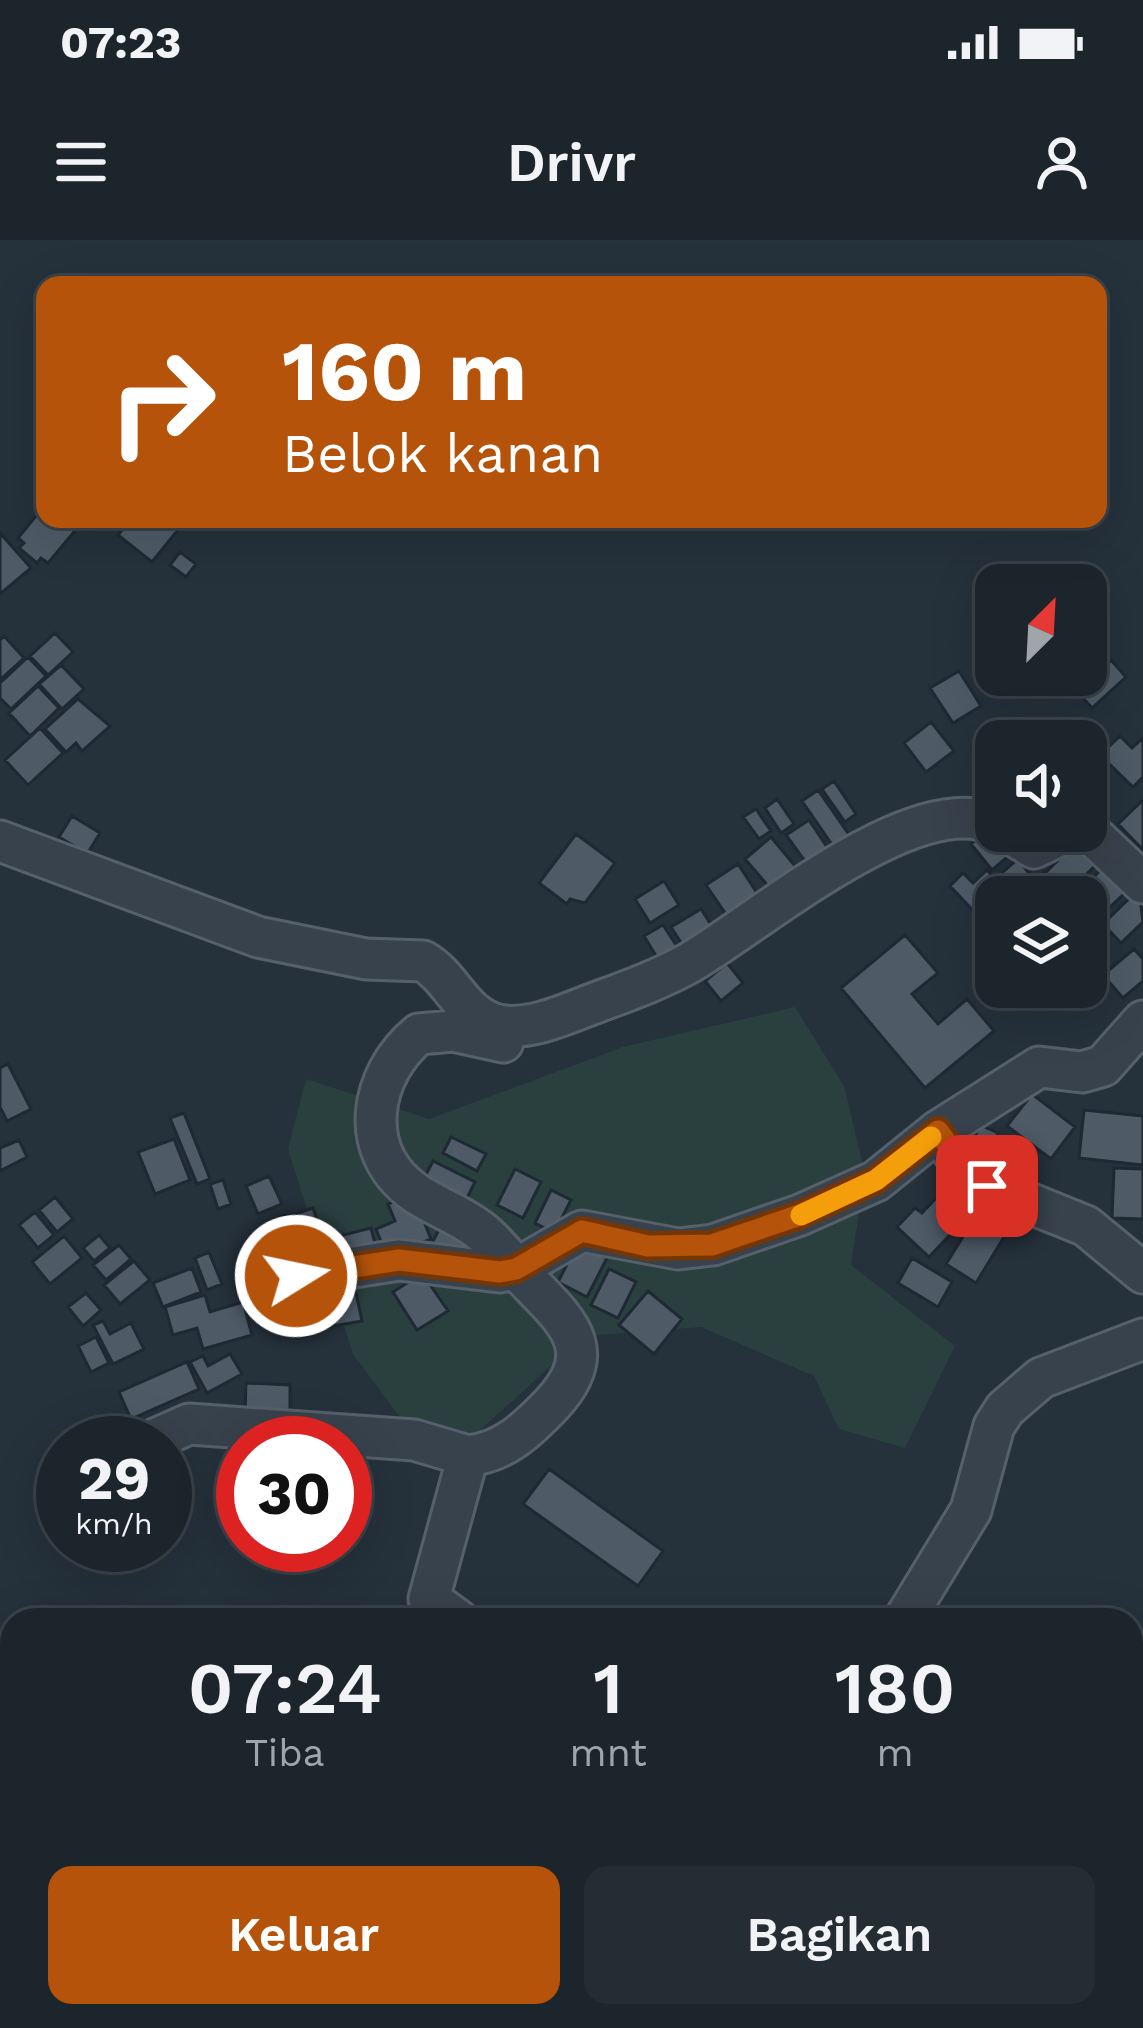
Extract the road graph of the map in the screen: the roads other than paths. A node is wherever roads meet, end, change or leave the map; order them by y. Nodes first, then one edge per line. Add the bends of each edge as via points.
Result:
1 (975, 817) edge
2 (0, 841) edge
3 (1107, 849) edge
4 (1143, 883) edge
5 (566, 1015) junction
6 (1143, 1022) edge
7 (938, 1131) junction
8 (516, 1269) junction
9 (1143, 1274) edge
10 (296, 1276) dead end
11 (1143, 1339) edge
12 (192, 1424) edge
13 (468, 1456) junction
14 (441, 1608) edge
15 (911, 1608) edge

1 - 5 street via 916,826 666,976
2 - 5 street via 258,938 423,961 468,1010 494,1024
3 - 4 street
5 - 8 street via 520,1043 419,1034 378,1084 378,1126 398,1176 477,1228
6 - 7 street via 1102,1066 1039,1067
7 - 8 street via 876,1180 712,1245 648,1246 582,1231
7 - 9 street via 987,1186 1086,1226
8 - 10 street via 399,1260
8 - 13 street via 569,1324 578,1349 574,1374 537,1422
11 - 15 street via 1041,1378 1005,1409 971,1510
12 - 13 street via 414,1440
13 - 14 street via 429,1599

